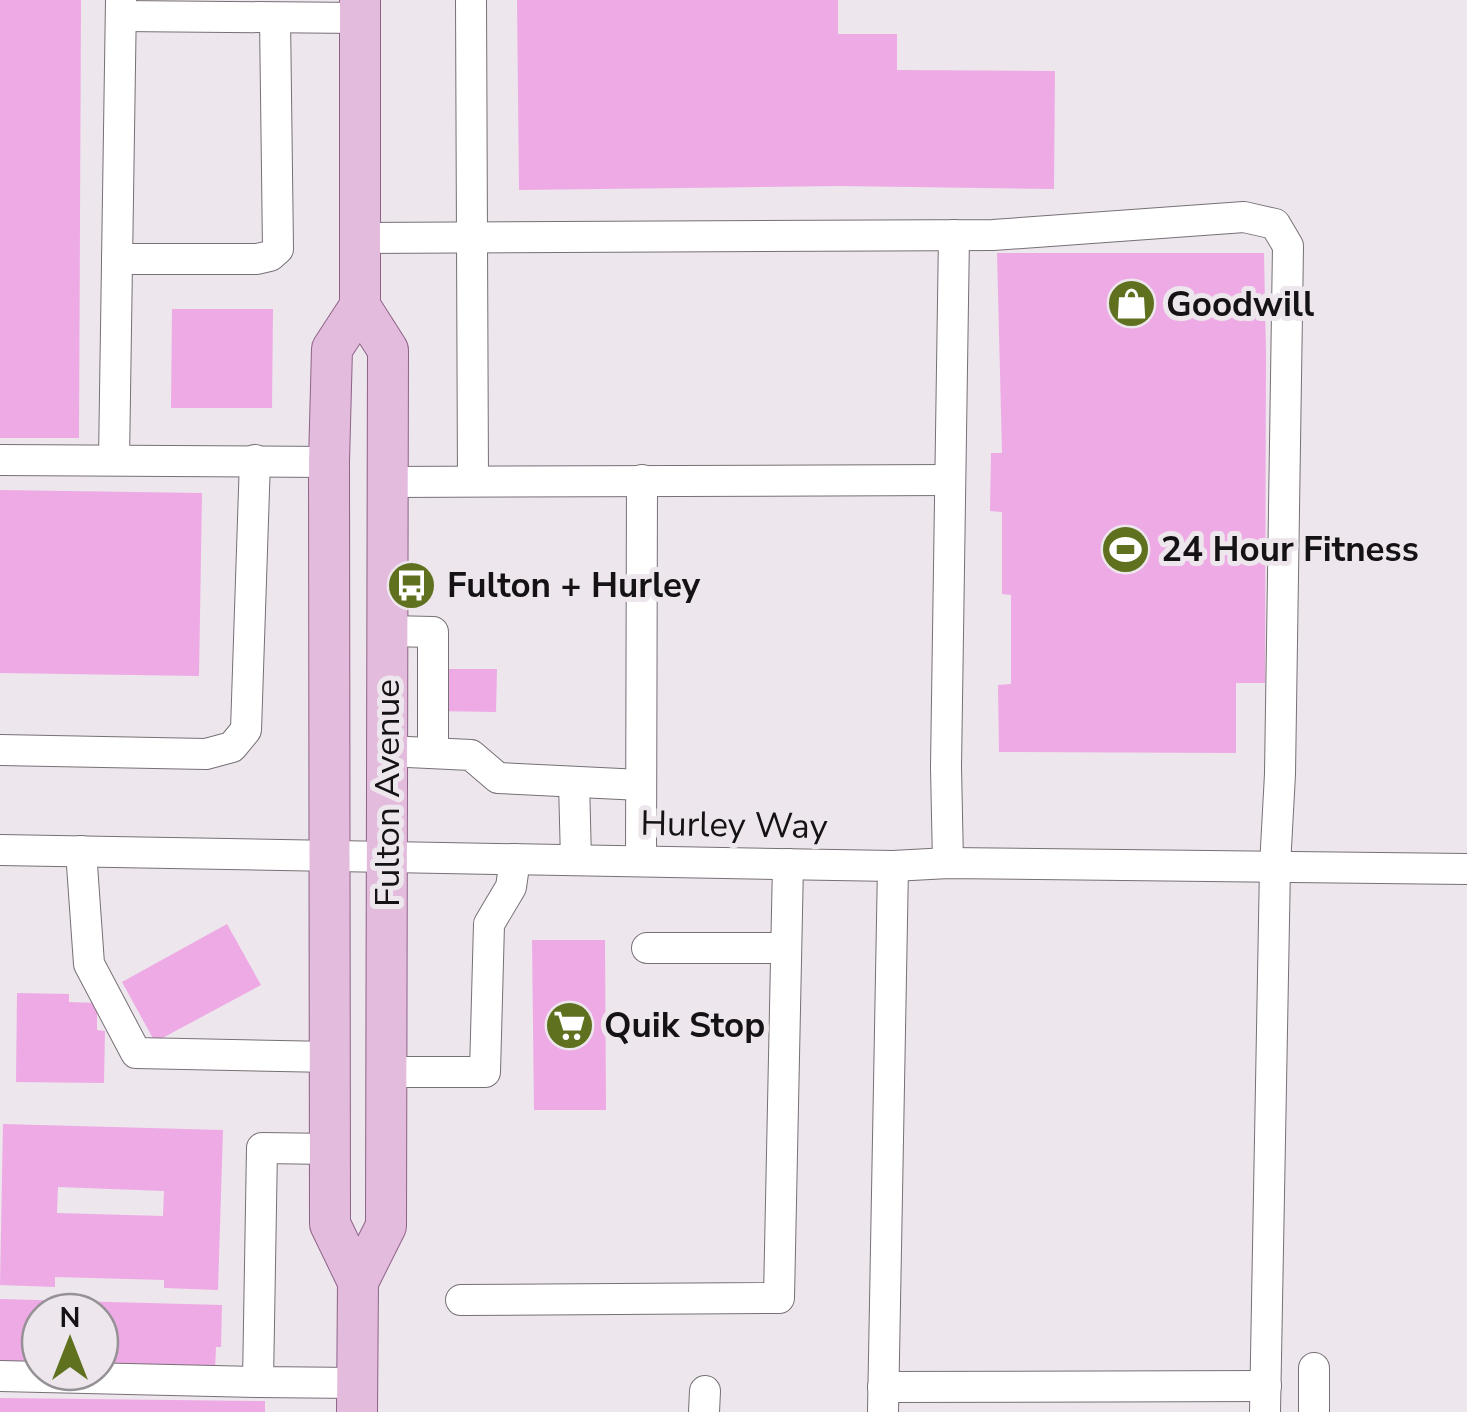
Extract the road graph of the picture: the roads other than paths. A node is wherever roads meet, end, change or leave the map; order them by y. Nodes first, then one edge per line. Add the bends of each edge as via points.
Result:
1 (471, 0) edge
2 (121, 8) edge
3 (360, 9) edge
4 (275, 18) junction
5 (954, 235) junction
6 (360, 238) junction
7 (470, 239) junction
8 (117, 259) junction
9 (360, 306) junction
10 (0, 460) edge
11 (114, 460) junction
12 (255, 460) junction
13 (329, 462) junction
14 (473, 480) junction
15 (642, 480) junction
16 (950, 480) junction
17 (388, 482) junction
18 (388, 632) junction
19 (0, 750) edge
20 (387, 751) junction
21 (433, 753) junction
22 (574, 782) junction
23 (642, 785) junction
24 (0, 850) edge
25 (81, 852) junction
26 (330, 856) junction
27 (387, 857) junction
28 (516, 859) junction
29 (576, 860) junction
30 (641, 861) junction
31 (788, 864) junction
32 (948, 864) junction
33 (893, 866) junction
34 (1275, 866) junction
35 (1467, 869) edge
36 (647, 948) dead end
37 (786, 948) junction
38 (331, 1056) junction
39 (387, 1072) junction
40 (331, 1149) junction
41 (358, 1282) junction
42 (461, 1300) dead end
43 (1314, 1368) dead end
44 (0, 1376) edge
45 (258, 1382) junction
46 (357, 1398) edge
47 (1265, 1399) edge
48 (883, 1400) edge
49 (1314, 1412) edge

1 - 7 street
2 - 4 street
2 - 8 street
3 - 4 street
3 - 6 main road
4 - 8 street via 278,249 257,259
5 - 7 street
5 - 16 street
5 - 34 street via 1244,217 1275,224 1288,246
6 - 7 street
6 - 9 main road
7 - 14 street
8 - 11 street
9 - 13 main road, Fulton Avenue via 332,349
9 - 17 main road, Fulton Avenue via 388,350
10 - 11 street
11 - 12 street
12 - 13 street
12 - 19 street via 246,730 232,747 206,754
13 - 26 main road, Fulton Avenue
14 - 15 street
14 - 17 street
15 - 16 street
15 - 23 street
16 - 32 street
17 - 18 main road, Fulton Avenue
18 - 20 main road, Fulton Avenue
18 - 21 street via 433,632
20 - 21 street
20 - 27 main road, Fulton Avenue
21 - 22 street via 471,755 498,778
22 - 23 street
22 - 29 street
23 - 30 street
24 - 25 street, Hurley Way
25 - 26 street, Hurley Way
25 - 38 street via 89,964 136,1054
26 - 27 street, Hurley Way
26 - 38 main road, Fulton Avenue
27 - 28 street, Hurley Way
27 - 39 main road, Fulton Avenue
28 - 29 street, Hurley Way
28 - 39 street via 511,887 490,924 485,1072
29 - 30 street, Hurley Way
30 - 31 street, Hurley Way
31 - 33 street, Hurley Way
31 - 37 street
32 - 33 street, Hurley Way
32 - 34 street, Hurley Way
33 - 48 street
34 - 35 street, Hurley Way
34 - 47 street
36 - 37 street
37 - 42 street via 779,1298
38 - 40 main road, Fulton Avenue
39 - 41 main road, Fulton Avenue via 386,1226
40 - 41 main road, Fulton Avenue via 330,1224
40 - 45 street via 262,1148
41 - 46 main road, Fulton Avenue
43 - 49 street
44 - 45 street
45 - 46 street
47 - 48 street

